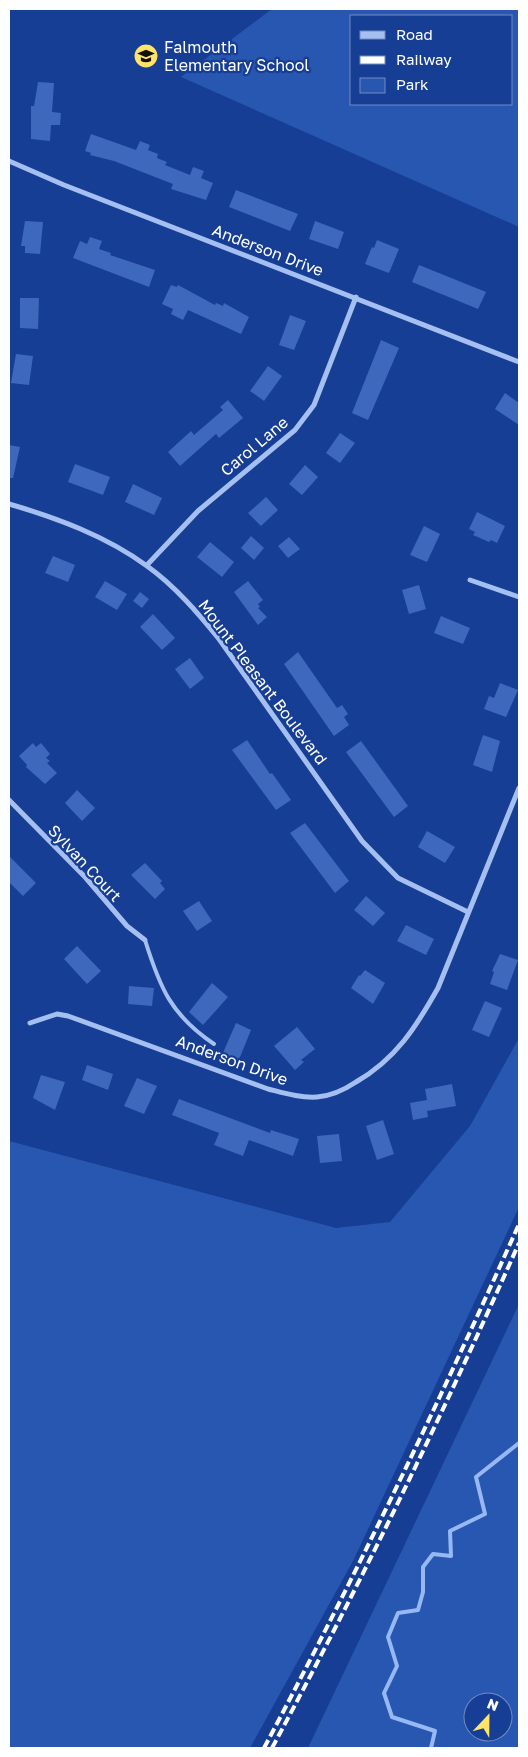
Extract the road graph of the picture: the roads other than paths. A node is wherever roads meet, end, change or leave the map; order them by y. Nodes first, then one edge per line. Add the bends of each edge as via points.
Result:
1 (9, 160) edge
2 (356, 297) junction
3 (519, 362) edge
4 (9, 504) edge
5 (147, 565) junction
6 (470, 580) dead end
7 (519, 597) edge
8 (519, 788) edge
9 (9, 800) edge
10 (468, 912) junction
11 (145, 940) joint
12 (30, 1023) dead end
13 (214, 1044) dead end

1 - 2 street, Anderson Drive
2 - 3 street, Anderson Drive
2 - 5 street, Carol Lane via 314,405 304,420 198,511
4 - 5 street, Mount Pleasant Boulevard via 86,531
5 - 10 street, Mount Pleasant Boulevard via 194,608 220,639 362,841 379,860 398,878
6 - 7 street
8 - 10 street, Anderson Drive
9 - 11 street, Sylvan Court via 85,877 126,926
10 - 12 street, Anderson Drive via 438,988 405,1040 376,1070 334,1094 304,1097 268,1089 68,1016 57,1014
11 - 13 lane via 160,984 176,1012

